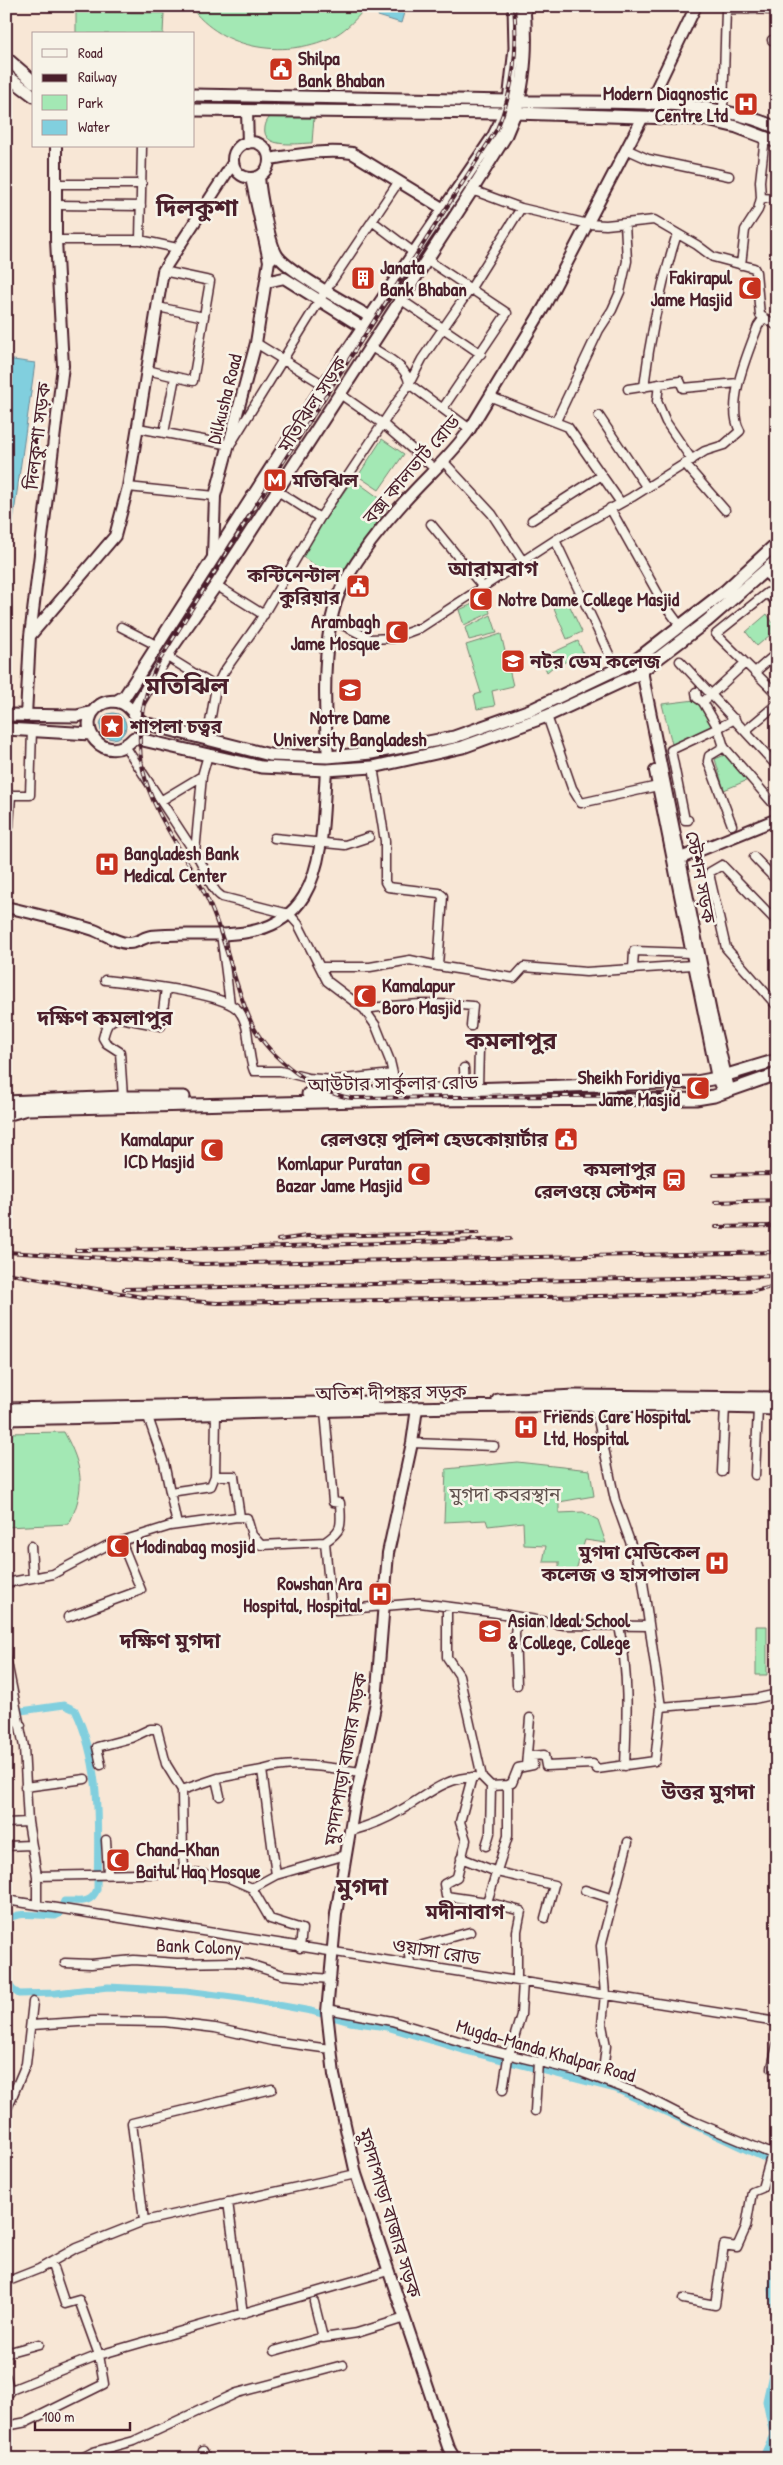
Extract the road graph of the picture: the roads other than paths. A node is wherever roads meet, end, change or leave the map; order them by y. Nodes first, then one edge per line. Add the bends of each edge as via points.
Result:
1 (514, 6) edge
2 (524, 6) edge
3 (696, 6) edge
4 (777, 10) edge
5 (6, 58) edge
6 (6, 75) edge
7 (32, 80) edge
8 (32, 94) edge
9 (195, 95) edge
10 (225, 95) junction
11 (247, 95) junction
12 (649, 104) junction
13 (512, 107) junction
14 (195, 110) edge
15 (722, 110) junction
16 (225, 112) junction
17 (247, 112) junction
18 (643, 117) junction
19 (777, 128) edge
20 (765, 137) junction
21 (777, 142) edge
22 (248, 143) junction
23 (56, 148) edge
24 (142, 148) edge
25 (626, 149) junction
26 (269, 159) junction
27 (234, 163) junction
28 (730, 176) dead end
29 (255, 178) junction
30 (399, 181) junction
31 (56, 184) junction
32 (142, 184) junction
33 (472, 190) junction
34 (761, 198) junction
35 (777, 199) edge
36 (56, 205) junction
37 (141, 206) junction
38 (442, 208) junction
39 (521, 208) junction
40 (372, 221) junction
41 (625, 223) junction
42 (588, 224) junction
43 (677, 234) junction
44 (56, 240) junction
45 (140, 240) junction
46 (177, 248) junction
47 (413, 252) junction
48 (273, 258) junction
49 (426, 260) junction
50 (740, 265) junction
51 (163, 271) junction
52 (266, 282) junction
53 (471, 288) junction
54 (326, 290) junction
55 (400, 299) junction
56 (319, 301) junction
57 (158, 307) junction
58 (369, 316) junction
59 (204, 317) junction
60 (763, 319) junction
61 (384, 325) junction
62 (777, 326) edge
63 (362, 327) junction
64 (444, 328) junction
65 (377, 335) junction
66 (256, 344) junction
67 (370, 346) junction
68 (481, 354) junction
69 (285, 360) junction
70 (147, 370) junction
71 (175, 377) junction
72 (738, 383) junction
73 (409, 384) junction
74 (660, 384) junction
75 (324, 385) junction
76 (644, 386) junction
77 (628, 389) dead end
78 (340, 394) junction
79 (490, 396) junction
80 (443, 408) junction
81 (599, 416) dead end
82 (556, 421) junction
83 (384, 424) junction
84 (138, 428) junction
85 (470, 429) junction
86 (164, 433) junction
87 (230, 446) junction
88 (443, 461) junction
89 (688, 462) junction
90 (435, 469) junction
91 (602, 475) junction
92 (128, 487) junction
93 (647, 488) junction
94 (276, 490) junction
95 (215, 496) junction
96 (621, 503) junction
97 (610, 508) junction
98 (725, 510) dead end
99 (320, 518) junction
100 (532, 520) dead end
101 (431, 524) dead end
102 (555, 540) junction
103 (777, 543) edge
104 (765, 552) junction
105 (213, 556) junction
106 (522, 560) junction
107 (755, 562) junction
108 (776, 563) edge
109 (764, 571) junction
110 (777, 582) edge
111 (216, 585) junction
112 (482, 586) junction
113 (777, 602) edge
114 (264, 614) junction
115 (331, 619) junction
116 (121, 627) dead end
117 (681, 627) junction
118 (30, 636) junction
119 (156, 645) junction
120 (166, 656) junction
121 (776, 657) edge
122 (680, 661) dead end
123 (633, 662) junction
124 (745, 663) junction
125 (617, 670) junction
126 (755, 672) junction
127 (639, 673) junction
128 (216, 687) junction
129 (696, 692) dead end
130 (711, 694) junction
131 (777, 694) edge
132 (117, 702) junction
133 (703, 702) junction
134 (777, 704) edge
135 (88, 713) junction
136 (6, 715) edge
137 (134, 715) junction
138 (26, 716) junction
139 (547, 716) junction
140 (738, 720) junction
141 (718, 728) junction
142 (6, 729) edge
143 (32, 730) junction
144 (745, 731) junction
145 (86, 734) junction
146 (208, 740) junction
147 (129, 742) junction
148 (724, 748) junction
149 (208, 755) junction
150 (328, 757) junction
151 (777, 766) edge
152 (373, 767) junction
153 (326, 770) junction
154 (202, 776) junction
155 (658, 786) junction
156 (8, 795) edge
157 (162, 800) junction
158 (777, 808) edge
159 (777, 819) edge
160 (688, 820) dead end
161 (732, 825) dead end
162 (10, 828) dead end
163 (369, 837) dead end
164 (274, 838) dead end
165 (319, 843) junction
166 (195, 853) junction
167 (754, 857) dead end
168 (676, 860) junction
169 (777, 881) edge
170 (6, 907) edge
171 (289, 914) junction
172 (777, 922) edge
173 (221, 933) junction
174 (695, 952) junction
175 (693, 965) junction
176 (438, 966) junction
177 (320, 967) junction
178 (633, 968) junction
179 (105, 980) dead end
180 (166, 988) junction
181 (230, 1004) junction
182 (777, 1006) edge
183 (364, 1009) junction
184 (471, 1026) dead end
185 (479, 1048) dead end
186 (777, 1060) edge
187 (464, 1068) dead end
188 (393, 1074) junction
189 (777, 1074) edge
190 (721, 1077) junction
191 (478, 1088) junction
192 (465, 1089) junction
193 (397, 1091) junction
194 (726, 1091) junction
195 (123, 1097) junction
196 (6, 1102) edge
197 (6, 1115) edge
198 (777, 1398) edge
199 (595, 1401) junction
200 (725, 1406) junction
201 (417, 1408) junction
202 (758, 1408) junction
203 (6, 1409) edge
204 (777, 1409) edge
205 (202, 1410) junction
206 (325, 1411) junction
207 (216, 1415) junction
208 (148, 1417) junction
209 (6, 1419) edge
210 (412, 1442) junction
211 (494, 1446) dead end
212 (722, 1472) dead end
213 (754, 1475) dead end
214 (215, 1476) junction
215 (170, 1492) junction
216 (240, 1517) junction
217 (177, 1525) junction
218 (121, 1541) junction
219 (324, 1542) junction
220 (31, 1546) dead end
221 (33, 1578) junction
222 (6, 1583) edge
223 (384, 1606) junction
224 (447, 1607) junction
225 (517, 1616) junction
226 (68, 1617) dead end
227 (619, 1626) junction
228 (648, 1626) junction
229 (6, 1657) edge
230 (517, 1685) dead end
231 (777, 1694) edge
232 (661, 1707) junction
233 (6, 1713) edge
234 (530, 1718) dead end
235 (21, 1722) junction
236 (101, 1765) dead end
237 (526, 1766) junction
238 (625, 1766) junction
239 (262, 1770) junction
240 (361, 1772) junction
241 (472, 1777) junction
242 (482, 1778) junction
243 (85, 1779) dead end
244 (216, 1779) junction
245 (508, 1785) junction
246 (491, 1786) junction
247 (25, 1788) junction
248 (182, 1790) junction
249 (220, 1796) dead end
250 (28, 1822) junction
251 (6, 1823) edge
252 (350, 1831) junction
253 (106, 1840) dead end
254 (628, 1842) dead end
255 (31, 1845) junction
256 (6, 1846) edge
257 (486, 1846) dead end
258 (346, 1856) junction
259 (461, 1858) junction
260 (497, 1872) junction
261 (107, 1873) junction
262 (185, 1873) junction
263 (276, 1875) junction
264 (37, 1876) junction
265 (252, 1888) junction
266 (585, 1890) dead end
267 (613, 1899) junction
268 (6, 1900) edge
269 (487, 1902) junction
270 (37, 1903) junction
271 (545, 1918) dead end
272 (470, 1932) dead end
273 (300, 1948) junction
274 (332, 1952) junction
275 (410, 1962) junction
276 (64, 1963) dead end
277 (330, 1979) junction
278 (520, 1981) junction
279 (605, 1994) junction
280 (33, 2002) dead end
281 (327, 2014) junction
282 (777, 2022) edge
283 (32, 2025) junction
284 (777, 2046) edge
285 (330, 2049) junction
286 (508, 2059) junction
287 (538, 2066) junction
288 (772, 2068) dead end
289 (602, 2080) junction
290 (272, 2090) dead end
291 (503, 2090) dead end
292 (6, 2111) edge
293 (535, 2111) dead end
294 (774, 2155) edge
295 (356, 2174) junction
296 (228, 2202) junction
297 (144, 2221) junction
298 (51, 2262) junction
299 (388, 2271) junction
300 (6, 2282) edge
301 (683, 2299) dead end
302 (314, 2302) dead end
303 (243, 2314) junction
304 (405, 2318) junction
305 (323, 2337) junction
306 (39, 2344) dead end
307 (274, 2351) dead end
308 (6, 2353) edge
309 (99, 2355) junction
310 (343, 2365) dead end
311 (6, 2377) edge
312 (8, 2392) edge
313 (6, 2426) edge
314 (203, 2451) dead end
315 (80, 2459) edge
316 (207, 2459) edge
317 (455, 2459) edge

1 - 13 main road
2 - 13 main road via 525,42
3 - 12 street
4 - 15 street via 726,9
5 - 7 main road
6 - 8 main road
9 - 10 main road
10 - 11 main road
10 - 16 main road
11 - 13 main road
11 - 17 main road
12 - 13 main road
12 - 15 main road
13 - 17 main road
13 - 18 main road
13 - 33 main road, মতিঝিল সড়ক via 505,137
13 - 38 main road, মতিঝিল সড়ক
14 - 16 main road
15 - 19 main road via 756,118
16 - 17 main road
17 - 22 street
18 - 20 main road via 703,119
18 - 25 street, বক্স কালভার্ট রোড
20 - 21 main road
20 - 34 street
22 - 26 street via 265,148
22 - 27 street via 235,152
23 - 31 street, দিলকুশা সড়ক
24 - 32 street
25 - 28 street via 648,159
25 - 42 street, বক্স কালভার্ট রোড
26 - 29 street via 267,169
26 - 30 street via 338,151 352,153
27 - 29 street via 238,172
27 - 46 street
29 - 48 street, Dilkusha Road
30 - 38 street
30 - 40 street
31 - 32 street
31 - 36 street, দিলকুশা সড়ক
32 - 37 street
33 - 39 street
33 - 49 main road, মতিঝিল সড়ক
34 - 35 street
34 - 50 street via 758,210 745,230
36 - 37 street
36 - 44 street, দিলকুশা সড়ক
37 - 45 street
38 - 47 main road, মতিঝিল সড়ক
39 - 42 street
39 - 53 street
40 - 47 street
40 - 54 street
41 - 42 street
41 - 43 street via 654,220
41 - 82 street via 627,261 620,292
42 - 79 street, বক্স কালভার্ট রোড via 544,307
43 - 50 street via 698,244 713,257
43 - 76 street via 662,279
44 - 45 street
44 - 118 street, দিলকুশা সড়ক via 63,366
45 - 46 street
46 - 51 street
47 - 58 main road, মতিঝিল সড়ক
48 - 52 street, Dilkusha Road
48 - 54 street
49 - 53 street
49 - 55 main road, মতিঝিল সড়ক
50 - 60 street via 754,268 756,272 758,304
51 - 57 street
51 - 59 street via 210,281
52 - 56 street via 284,278
52 - 66 street, Dilkusha Road
53 - 64 street
53 - 68 street via 508,313
54 - 56 street
54 - 58 street
55 - 61 main road, মতিঝিল সড়ক
55 - 64 street
56 - 63 street
56 - 69 street
57 - 59 street
57 - 70 street
58 - 61 main road
58 - 63 main road, মতিঝিল সড়ক
59 - 71 street via 193,382
60 - 62 street
60 - 72 street
61 - 65 main road, মতিঝিল সড়ক
63 - 65 main road
63 - 75 main road, মতিঝিল সড়ক
64 - 68 street
64 - 73 street
65 - 67 main road, মতিঝিল সড়ক
66 - 69 street
66 - 87 street, Dilkusha Road
67 - 73 street via 404,370
67 - 78 main road, মতিঝিল সড়ক
68 - 80 street
69 - 75 street
69 - 87 street
70 - 71 street
70 - 84 street
71 - 86 street
72 - 74 street via 697,388 683,388 682,381
72 - 89 street via 735,422 740,431 724,445 705,451
73 - 80 street
73 - 83 street
74 - 76 street
74 - 89 street via 657,401
75 - 105 main road, মতিঝিল সড়ক
76 - 77 street
78 - 83 street
78 - 94 main road, মতিঝিল সড়ক
79 - 82 street
79 - 85 street, বক্স কালভার্ট রোড
80 - 85 street
81 - 93 street
82 - 91 street via 568,427
83 - 90 street
83 - 99 street
84 - 86 street
84 - 92 street
85 - 88 street, বক্স কালভার্ট রোড
86 - 87 street
87 - 95 street, Dilkusha Road
88 - 90 street, বক্স কালভার্ট রোড
88 - 106 street via 492,514
89 - 93 street
89 - 98 street
90 - 115 street, বক্স কালভার্ট রোড via 370,544 344,582
91 - 96 street
91 - 100 street
92 - 95 street
92 - 118 street via 113,542
93 - 96 street
94 - 99 street
94 - 111 main road, মতিঝিল সড়ক
95 - 105 street, Dilkusha Road
96 - 97 street
97 - 102 street
97 - 117 street via 662,601
99 - 114 street
101 - 112 street
102 - 106 street
102 - 125 street
103 - 104 main road
104 - 107 main road
104 - 108 main road
105 - 119 main road, মতিঝিল সড়ক
106 - 112 street
107 - 109 main road
107 - 117 main road
108 - 109 main road
109 - 110 street
109 - 127 main road via 707,621
111 - 114 street
111 - 120 main road, মতিঝিল সড়ক
112 - 115 street via 420,628 393,638 370,639
113 - 124 street via 767,593 716,634
114 - 128 street
115 - 150 street, বক্স কালভার্ট রোড via 325,705
116 - 119 street
117 - 123 main road
118 - 138 street, দিলকুশা সড়ক
119 - 132 main road, মতিঝিল সড়ক via 125,696
120 - 128 street
120 - 137 main road, মতিঝিল সড়ক
121 - 126 street
122 - 130 street
123 - 125 main road
123 - 127 main road
124 - 126 street
124 - 130 street
125 - 150 main road via 533,709 454,737 371,753
126 - 131 street
127 - 139 main road
127 - 155 street, স্টেশন সড়ক
127 - 168 street, স্টেশন সড়ক
128 - 146 street
129 - 133 street via 697,698
130 - 133 street
130 - 140 street
132 - 135 main road via 103,703
132 - 137 main road via 128,707
133 - 141 street
134 - 144 street
135 - 138 main road
135 - 145 main road
136 - 138 main road
137 - 146 main road via 151,725
139 - 152 main road via 463,746
139 - 155 street via 572,788 581,803
140 - 141 street
140 - 144 street
141 - 148 street
141 - 160 street via 671,750 685,820
142 - 143 main road
143 - 145 main road
143 - 156 street via 30,795
144 - 151 street
145 - 147 main road via 104,747 118,748
146 - 150 main road via 270,755
147 - 149 main road
147 - 157 street
148 - 158 street
148 - 161 street via 708,756 708,761
149 - 153 main road via 261,767
149 - 154 street
152 - 153 main road
152 - 176 street via 386,841 385,882 388,887 443,896
153 - 165 street
154 - 157 street
154 - 166 street
155 - 168 street, স্টেশন সড়ক
156 - 162 street
157 - 166 street
159 - 168 street
163 - 165 street via 345,845
164 - 165 street
165 - 171 street via 311,881
166 - 171 street via 218,894
167 - 169 street
168 - 174 street, স্টেশন সড়ক
170 - 173 street via 128,943 150,936
171 - 173 street via 265,929
171 - 177 street via 298,924
172 - 182 street via 722,865 710,872 726,948
173 - 181 street
174 - 175 street, স্টেশন সড়ক
174 - 178 street via 634,951
174 - 190 street, স্টেশন সড়ক
175 - 178 street
175 - 190 street, স্টেশন সড়ক
176 - 177 street via 410,960 370,967
176 - 178 street via 514,978 524,967 586,972
177 - 183 street via 327,981
179 - 180 street
180 - 181 street
180 - 195 street via 161,1026 120,1018 107,1024 103,1038 106,1044 120,1052
181 - 188 street via 239,1010 245,1024 254,1070 334,1080
183 - 184 street via 437,1002 473,1006
183 - 188 street via 382,1041
185 - 191 street
186 - 190 main road, আউটার সার্কুলার রোড
187 - 192 street
188 - 193 street
189 - 194 main road, আউটার সার্কুলার রোড
190 - 191 main road, আউটার সার্কুলার রোড via 689,1083
190 - 194 street, স্টেশন সড়ক
191 - 192 main road, আউটার সার্কুলার রোড
192 - 193 main road, আউটার সার্কুলার রোড
193 - 195 main road, আউটার সার্কুলার রোড
194 - 197 main road, আউটার সার্কুলার রোড via 696,1099 358,1100 32,1109
195 - 196 main road, আউটার সার্কুলার রোড
198 - 199 main road, অতিশ দীপঙ্কর সড়ক
199 - 200 main road, অতিশ দীপঙ্কর সড়ক
199 - 201 main road, অতিশ দীপঙ্কর সড়ক
199 - 205 main road, অতিশ দীপঙ্কর সড়ক
199 - 228 street via 615,1500 642,1575
200 - 202 main road, অতিশ দীপঙ্কর সড়ক
200 - 212 street
201 - 206 main road, অতিশ দীপঙ্কর সড়ক
201 - 210 street, মুগদাপাড়া বাজার সড়ক
202 - 204 main road, অতিশ দীপঙ্কর সড়ক
202 - 213 street
203 - 205 main road, অতিশ দীপঙ্কর সড়ক
205 - 207 main road, অতিশ দীপঙ্কর সড়ক
205 - 208 main road, অতিশ দীপঙ্কর সড়ক
206 - 207 main road, অতিশ দীপঙ্কর সড়ক
206 - 219 street via 333,1502 340,1503 341,1526 340,1531
207 - 214 street
208 - 209 main road, অতিশ দীপঙ্কর সড়ক
208 - 215 street
210 - 211 street
210 - 223 street, মুগদাপাড়া বাজার সড়ক via 388,1553
214 - 215 street via 211,1486
214 - 216 street via 234,1476
215 - 217 street
216 - 217 street
216 - 219 street via 247,1518 252,1535 261,1545
217 - 218 street
218 - 221 street via 93,1552 64,1570
218 - 226 street via 141,1590
219 - 223 street via 331,1606 336,1610
220 - 221 street
221 - 222 street
223 - 224 street via 420,1603
223 - 240 street, মুগদাপাড়া বাজার সড়ক via 376,1702
224 - 225 street
224 - 242 street via 447,1657 459,1675
225 - 227 street via 564,1626
225 - 230 street
227 - 228 street
227 - 238 street via 628,1688
228 - 232 street
229 - 235 street
231 - 232 street
232 - 238 street via 655,1761
233 - 235 street
234 - 237 street
235 - 247 street
236 - 248 street via 97,1747 157,1729 166,1764
237 - 238 street via 533,1765 532,1756 544,1755 546,1766 593,1764 597,1769
237 - 245 street via 518,1768
239 - 240 street via 282,1765 307,1765
239 - 244 street
239 - 263 street
240 - 252 street, মুগদাপাড়া বাজার সড়ক
241 - 242 street
241 - 252 street via 456,1778 441,1784 376,1823
241 - 259 street via 460,1822 466,1840
242 - 246 street
243 - 247 street
244 - 248 street
244 - 249 street
245 - 246 street
245 - 260 street via 508,1836
246 - 257 street via 490,1833
247 - 250 street
248 - 262 street
250 - 251 street
250 - 255 street
252 - 258 street, মুগদাপাড়া বাজার সড়ক
253 - 261 street
254 - 267 street
255 - 256 street
255 - 264 street
258 - 263 street
258 - 274 street, মুগদাপাড়া বাজার সড়ক
259 - 260 street
259 - 269 street via 457,1877 444,1884 446,1896
260 - 269 street
260 - 271 street via 554,1885
261 - 262 street
261 - 264 street
262 - 265 street via 226,1878
263 - 265 street
264 - 270 street
265 - 273 street via 270,1920 302,1930
266 - 267 street
267 - 279 street via 602,1946
268 - 270 street
269 - 278 street via 521,1911 517,1932
270 - 273 street, ওয়াসা রোড
272 - 275 street via 408,1949
273 - 274 street, ওয়াসা রোড
274 - 275 street, ওয়াসা রোড
274 - 277 street, মুগদাপাড়া বাজার সড়ক
275 - 278 street, ওয়াসা রোড
276 - 277 street, Bank Colony via 134,1960 232,1962 283,1974
277 - 281 street, মুগদাপাড়া বাজার সড়ক
278 - 279 street, ওয়াসা রোড
278 - 286 street via 521,2015
279 - 282 street, ওয়াসা রোড
279 - 289 street via 602,2025 606,2046
280 - 283 street
281 - 285 street, মুগদাপাড়া বাজার সড়ক
281 - 286 street, Mugda-Manda Khalpar Road via 392,2021
283 - 285 street via 165,2022
283 - 292 street via 26,2064
284 - 288 street
285 - 295 street, মুগদাপাড়া বাজার সড়ক
286 - 287 street, Mugda-Manda Khalpar Road
286 - 291 street
287 - 289 street, Mugda-Manda Khalpar Road
287 - 293 street
289 - 294 street, Mugda-Manda Khalpar Road
290 - 297 street via 132,2123
294 - 301 street via 762,2188 752,2192 746,2227 738,2247 724,2245 715,2305
295 - 296 street
295 - 299 street, মুগদাপাড়া বাজার সড়ক
296 - 297 street
296 - 303 street
297 - 298 street via 76,2248
298 - 300 street
298 - 309 street via 65,2304 80,2300
299 - 303 street
299 - 304 street, মুগদাপাড়া বাজার সড়ক
302 - 305 street
303 - 309 street
304 - 305 street via 357,2333
304 - 317 street, মুগদাপাড়া বাজার সড়ক via 448,2447
305 - 307 street
306 - 308 street
309 - 312 street
309 - 313 street via 104,2384 101,2387 26,2422
310 - 315 street via 237,2393 134,2441 93,2452
311 - 312 street
314 - 316 street

